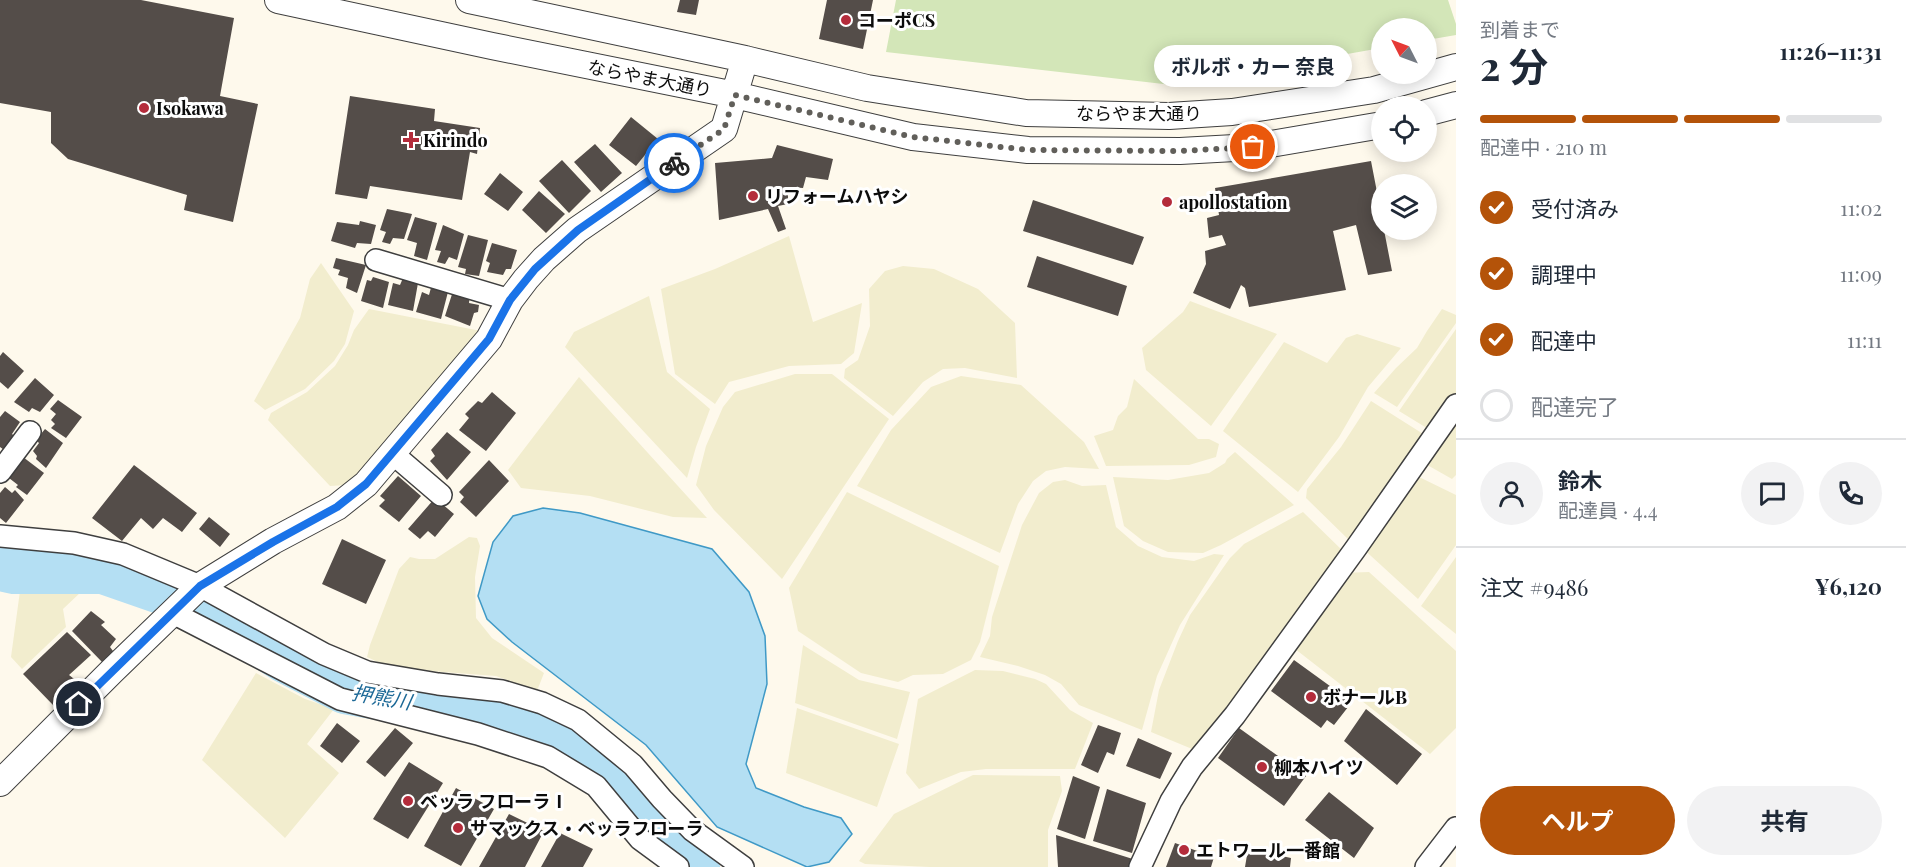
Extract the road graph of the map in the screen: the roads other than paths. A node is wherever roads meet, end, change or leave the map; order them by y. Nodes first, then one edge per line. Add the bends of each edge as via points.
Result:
1 (278, 0) edge
2 (469, 0) edge
3 (746, 59) junction
4 (1456, 67) edge
5 (735, 95) junction
6 (1456, 105) edge
7 (1437, 110) edge
8 (1371, 127) edge
9 (376, 260) dead end
10 (510, 300) junction
11 (1456, 405) edge
12 (30, 432) dead end
13 (392, 453) junction
14 (0, 472) edge
15 (441, 495) dead end
16 (0, 537) edge
17 (200, 586) junction
18 (173, 613) junction
19 (0, 783) edge
20 (1456, 828) edge
21 (678, 867) edge
22 (743, 867) edge
23 (1140, 867) edge
24 (1426, 867) edge

1 - 5 street, ならやま大通り
2 - 3 street, ならやま大通り
3 - 4 street, ならやま大通り via 878,90 1026,113 1169,116 1232,112 1364,92
3 - 5 street
5 - 8 street, ならやま大通り via 913,137 1028,150 1180,151 1253,147
5 - 10 street via 724,129 578,230 538,266
6 - 7 street
9 - 10 street
10 - 13 street via 489,339
11 - 23 street via 1309,613 1192,767
12 - 14 street
13 - 15 street
13 - 17 street via 366,484 337,507
16 - 17 street via 74,543 123,554
17 - 18 street
17 - 22 street via 324,654 367,672 502,691 543,703 578,720 633,765 692,830
18 - 19 street
18 - 21 street via 340,699 478,734 548,757 596,786 640,839
20 - 24 street

